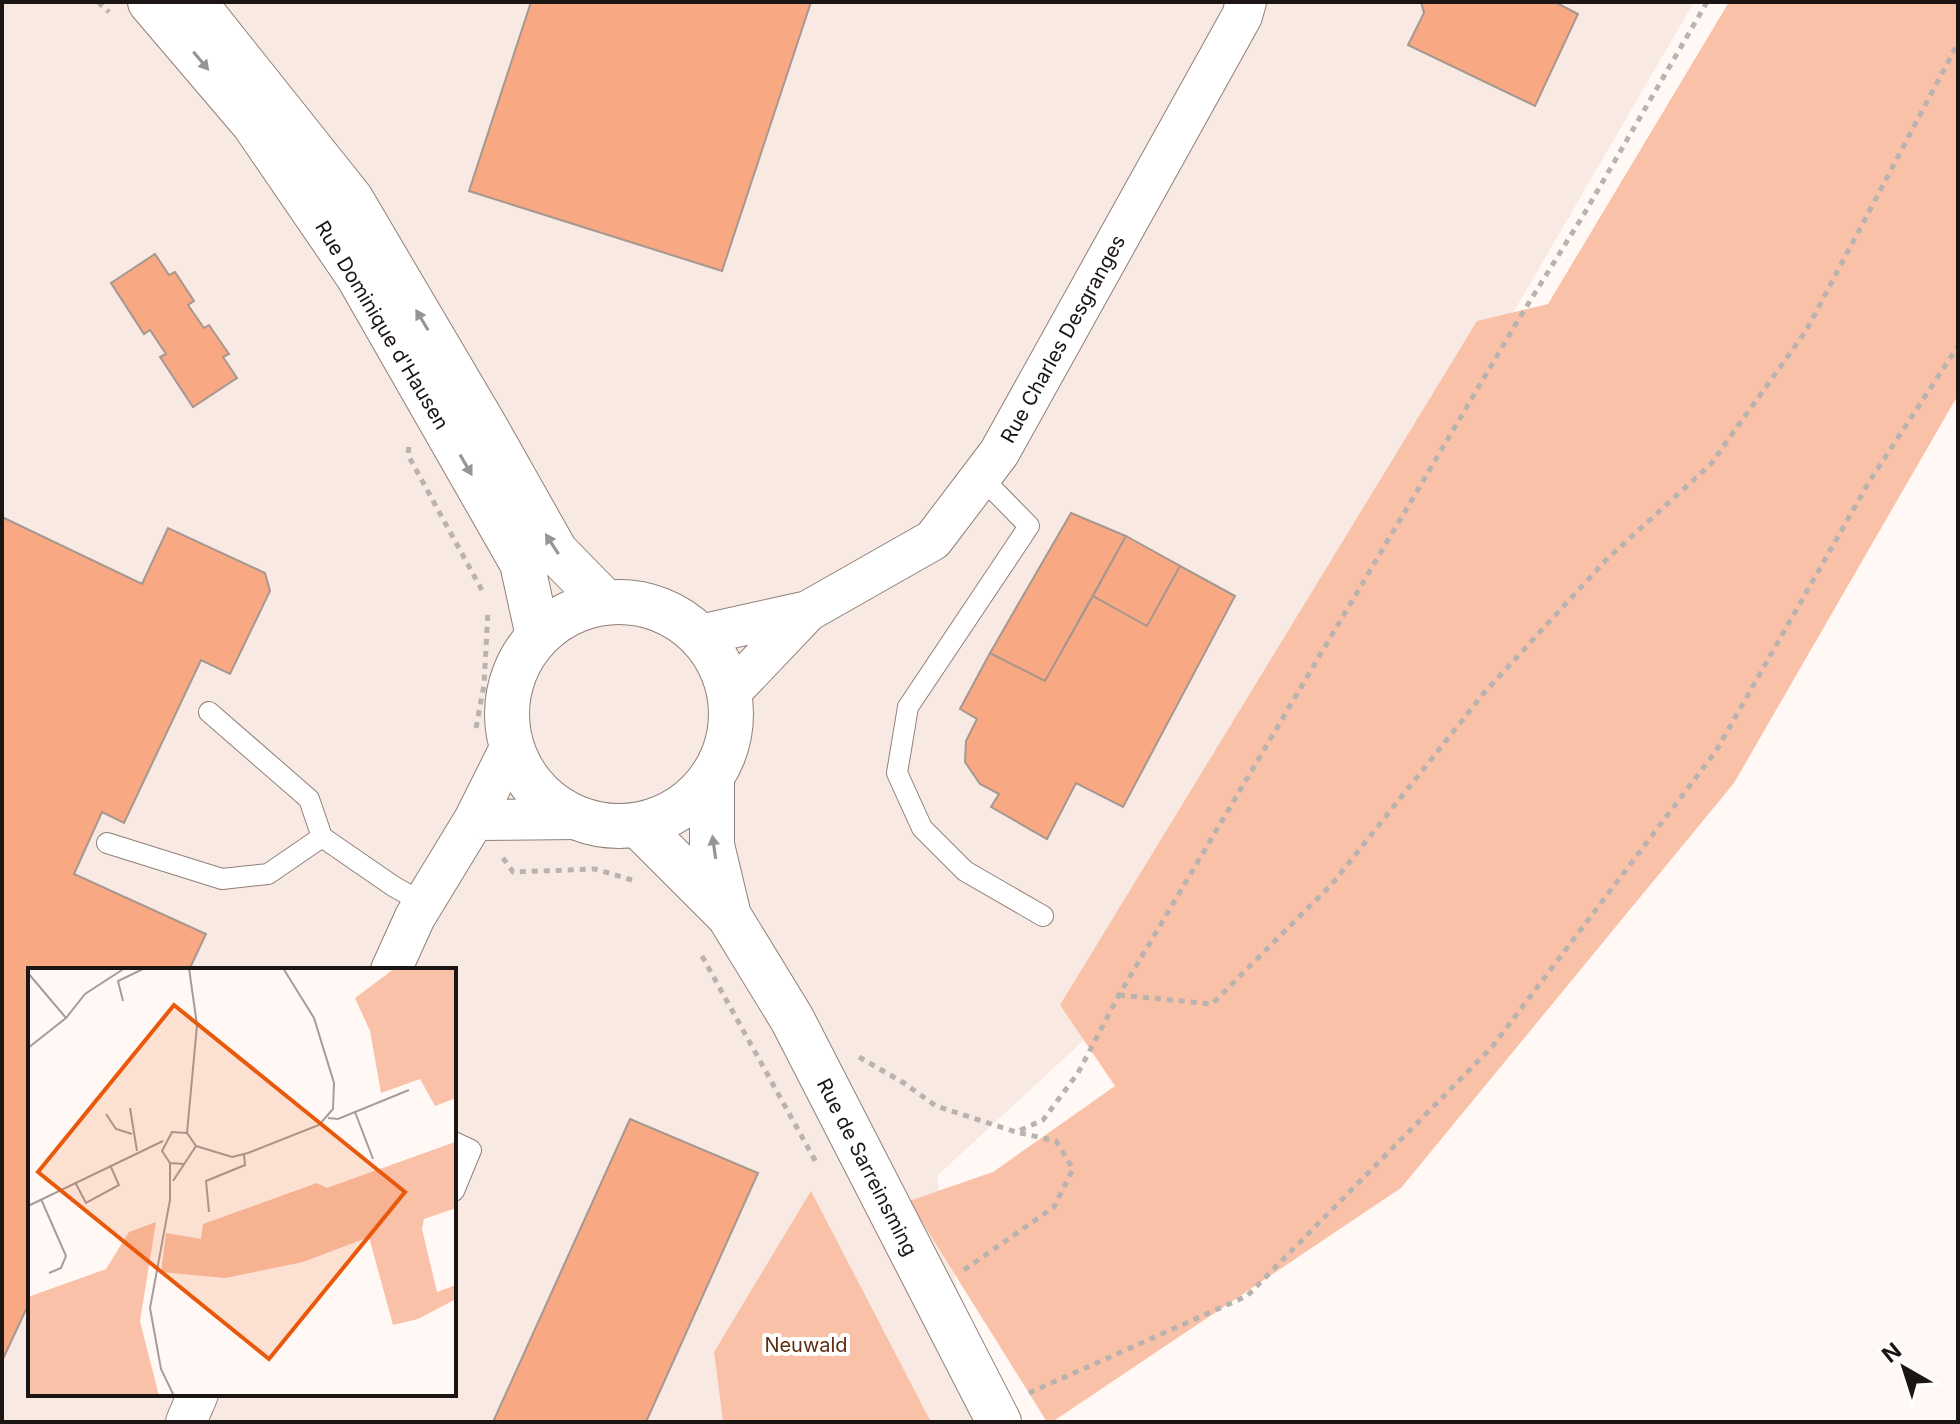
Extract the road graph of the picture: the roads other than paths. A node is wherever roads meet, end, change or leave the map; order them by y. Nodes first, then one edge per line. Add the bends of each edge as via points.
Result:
1 (194, 2) edge
2 (1246, 2) edge
3 (134, 11) edge
4 (981, 477) junction
5 (605, 602) junction
6 (808, 611) junction
7 (700, 635) junction
8 (538, 636) junction
9 (730, 693) junction
10 (209, 712) dead end
11 (492, 744) junction
12 (712, 776) junction
13 (578, 819) junction
14 (474, 820) junction
15 (638, 825) junction
16 (322, 837) junction
17 (107, 843) dead end
18 (423, 903) junction
19 (729, 916) junction
20 (1043, 916) dead end
21 (392, 968) edge
22 (456, 1143) edge
23 (456, 1186) edge
24 (197, 1396) edge
25 (995, 1416) edge
26 (186, 1422) edge

5 -> 1 street, Rue Dominique d'Hausen via 556,552 351,199
2 - 4 street, Rue Charles Desgranges via 1015,425
3 -> 8 street, Rue Dominique d'Hausen via 254,124 358,276 522,563
4 - 6 street, Rue Charles Desgranges via 933,540
4 - 20 lane via 1029,526 908,707 897,773 922,828 965,871
5 - 7 street via 639,603 672,614
5 - 8 street via 568,613
6 - 7 street, Rue Charles Desgranges
6 - 9 street, Rue Charles Desgranges
7 - 9 street via 719,662
8 - 11 street via 520,660 507,717
9 - 12 street via 732,722
10 - 16 lane via 309,799
11 - 13 street via 549,801
11 - 14 street
12 - 15 street via 667,816
19 -> 12 street, Rue de Sarreinsming via 712,845
13 - 14 street
13 - 15 street
14 - 18 street
15 - 19 street, Rue de Sarreinsming
16 - 17 lane via 268,874 222,879
16 - 18 lane
18 - 21 street
19 - 25 street, Rue de Sarreinsming via 792,1019
22 - 23 lane via 471,1150
24 - 26 street

